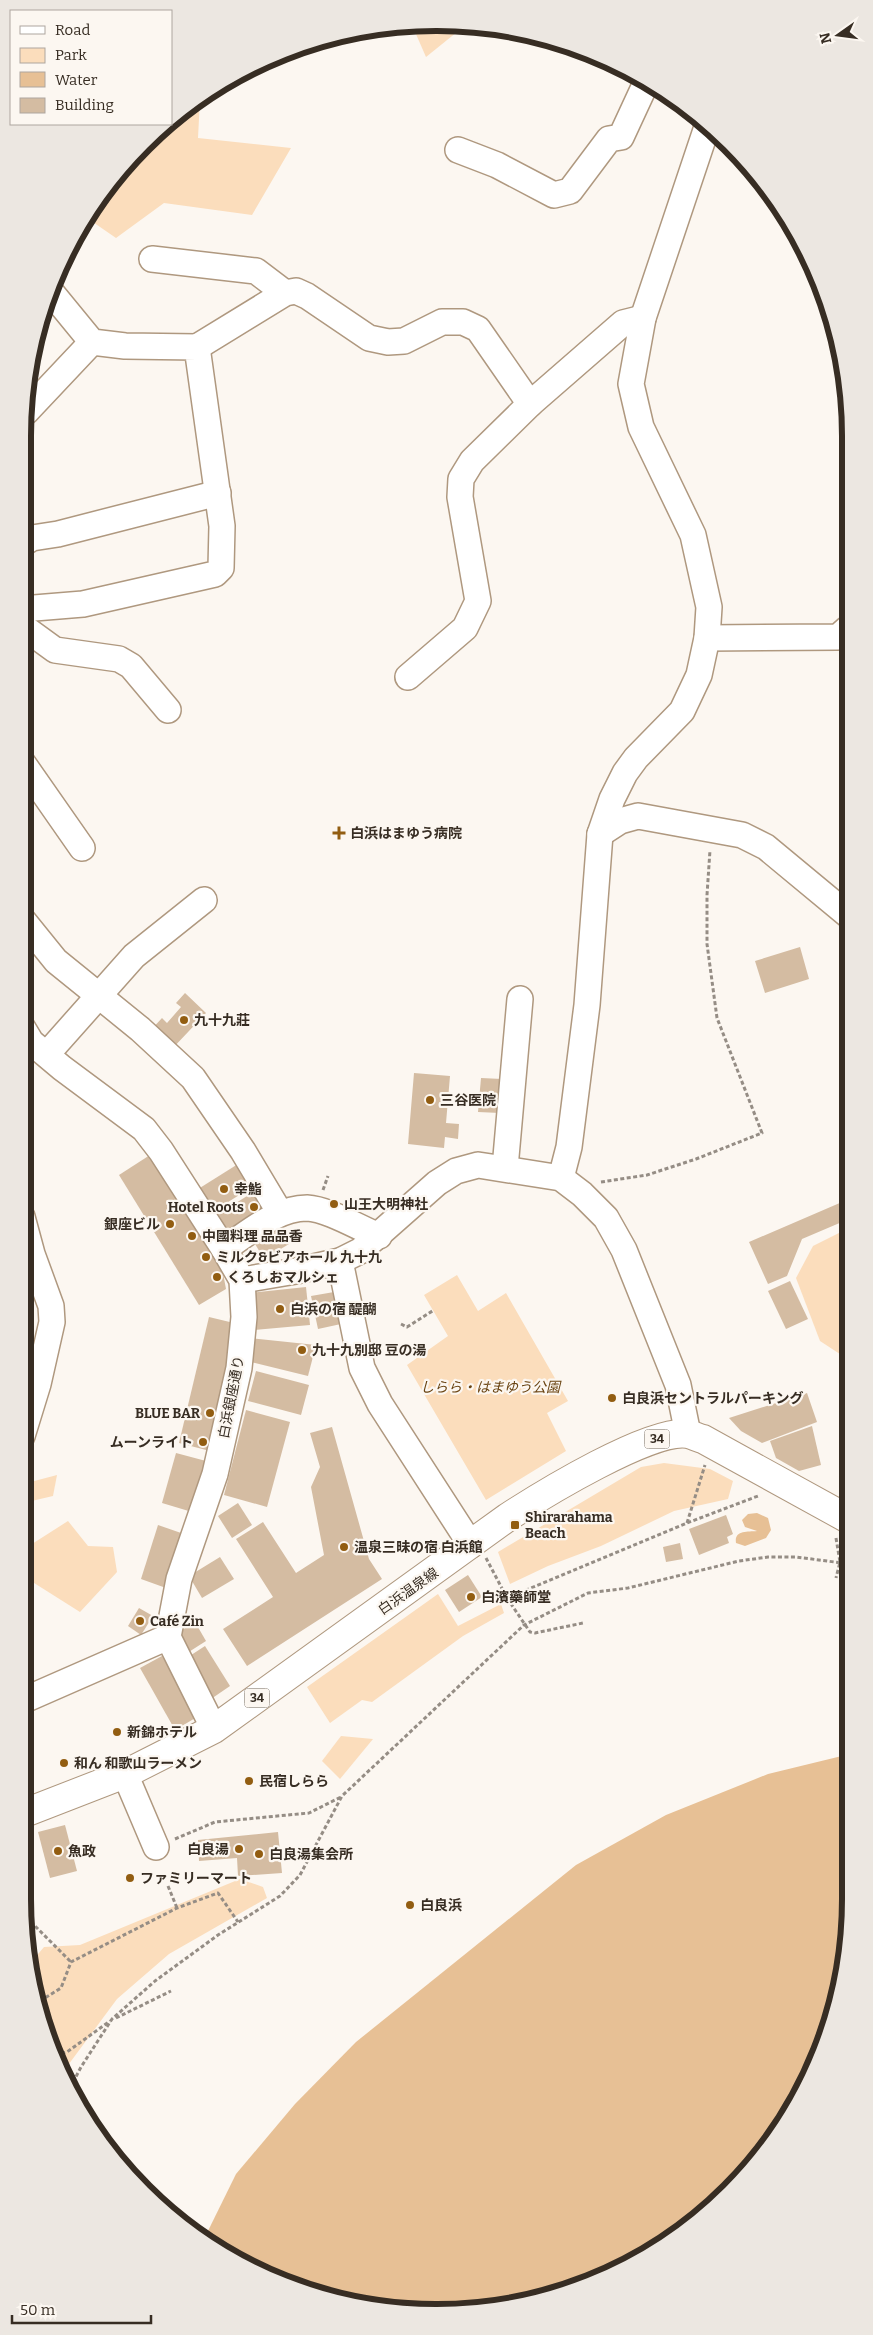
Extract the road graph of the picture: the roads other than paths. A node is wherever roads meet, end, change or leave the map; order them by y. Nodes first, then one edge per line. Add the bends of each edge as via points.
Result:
1 (643, 89) edge
2 (705, 132) edge
3 (458, 150) dead end
4 (152, 259) dead end
5 (285, 293) junction
6 (56, 298) edge
7 (643, 318) junction
8 (92, 342) junction
9 (197, 347) junction
10 (530, 404) junction
11 (33, 405) edge
12 (218, 493) junction
13 (31, 536) edge
14 (31, 608) edge
15 (31, 633) edge
16 (842, 634) edge
17 (707, 638) junction
18 (408, 677) dead end
19 (168, 710) dead end
20 (625, 773) junction
21 (31, 775) edge
22 (638, 816) junction
23 (600, 834) junction
24 (82, 848) dead end
25 (204, 900) dead end
26 (842, 910) edge
27 (31, 930) edge
28 (98, 994) junction
29 (520, 999) dead end
30 (31, 1044) edge
31 (505, 1168) junction
32 (561, 1178) junction
33 (280, 1213) junction
34 (380, 1236) junction
35 (224, 1249) junction
36 (31, 1250) edge
37 (340, 1261) junction
38 (242, 1280) junction
39 (31, 1408) edge
40 (688, 1434) junction
41 (842, 1524) edge
42 (478, 1551) junction
43 (168, 1637) junction
44 (31, 1697) edge
45 (214, 1728) junction
46 (125, 1774) junction
47 (31, 1811) edge
48 (156, 1847) road end

1 - 3 street via 621,136 609,139 570,191 554,195 497,165
2 - 7 street
4 - 5 street via 256,271
5 - 9 street
5 - 10 street via 296,291 307,296 369,338 388,342 404,340 442,322 463,322 478,330
6 - 8 street
7 - 10 street via 623,323
7 - 17 street via 631,384 641,427 693,535 709,607
8 - 9 street
8 - 11 street
9 - 12 street
10 - 18 street via 472,461 461,479 460,498 478,601 465,628
12 - 13 street via 58,534
12 - 14 street via 222,526 221,568 215,574 83,604
15 - 19 street via 55,650 119,659 131,666
16 - 17 street via 838,637
17 - 20 street via 699,675 682,712
20 - 22 street via 629,798
20 - 23 street
21 - 24 street
22 - 23 street via 620,821
22 - 26 street via 742,835 766,846
23 - 32 street via 587,1005 569,1147
25 - 28 street via 134,956
27 - 28 street via 56,961
28 - 30 street
28 - 33 street via 194,1078
29 - 31 street
30 - 35 street, 白浜銀座通り via 144,1129
31 - 32 street
31 - 34 street via 478,1165 456,1171 437,1183
32 - 40 street via 606,1218 624,1250 678,1385
33 - 34 street via 308,1208 332,1214
33 - 35 street
34 - 37 street
35 - 38 street, 白浜銀座通り
36 - 39 street via 51,1306 52,1322
37 - 38 street
37 - 42 street via 362,1368 380,1404
38 - 43 street, 白浜銀座通り via 244,1317 239,1368 215,1474 179,1579
40 - 41 main road, 白浜温泉線 / 34 via 703,1439
40 - 42 main road, 白浜温泉線 / 34 via 650,1441 546,1492
42 - 45 main road, 白浜温泉線 / 34
43 - 44 street
43 - 45 street
45 - 46 main road, 白浜温泉線 / 34
46 - 47 main road, 白浜温泉線 / 34
46 - 48 street

